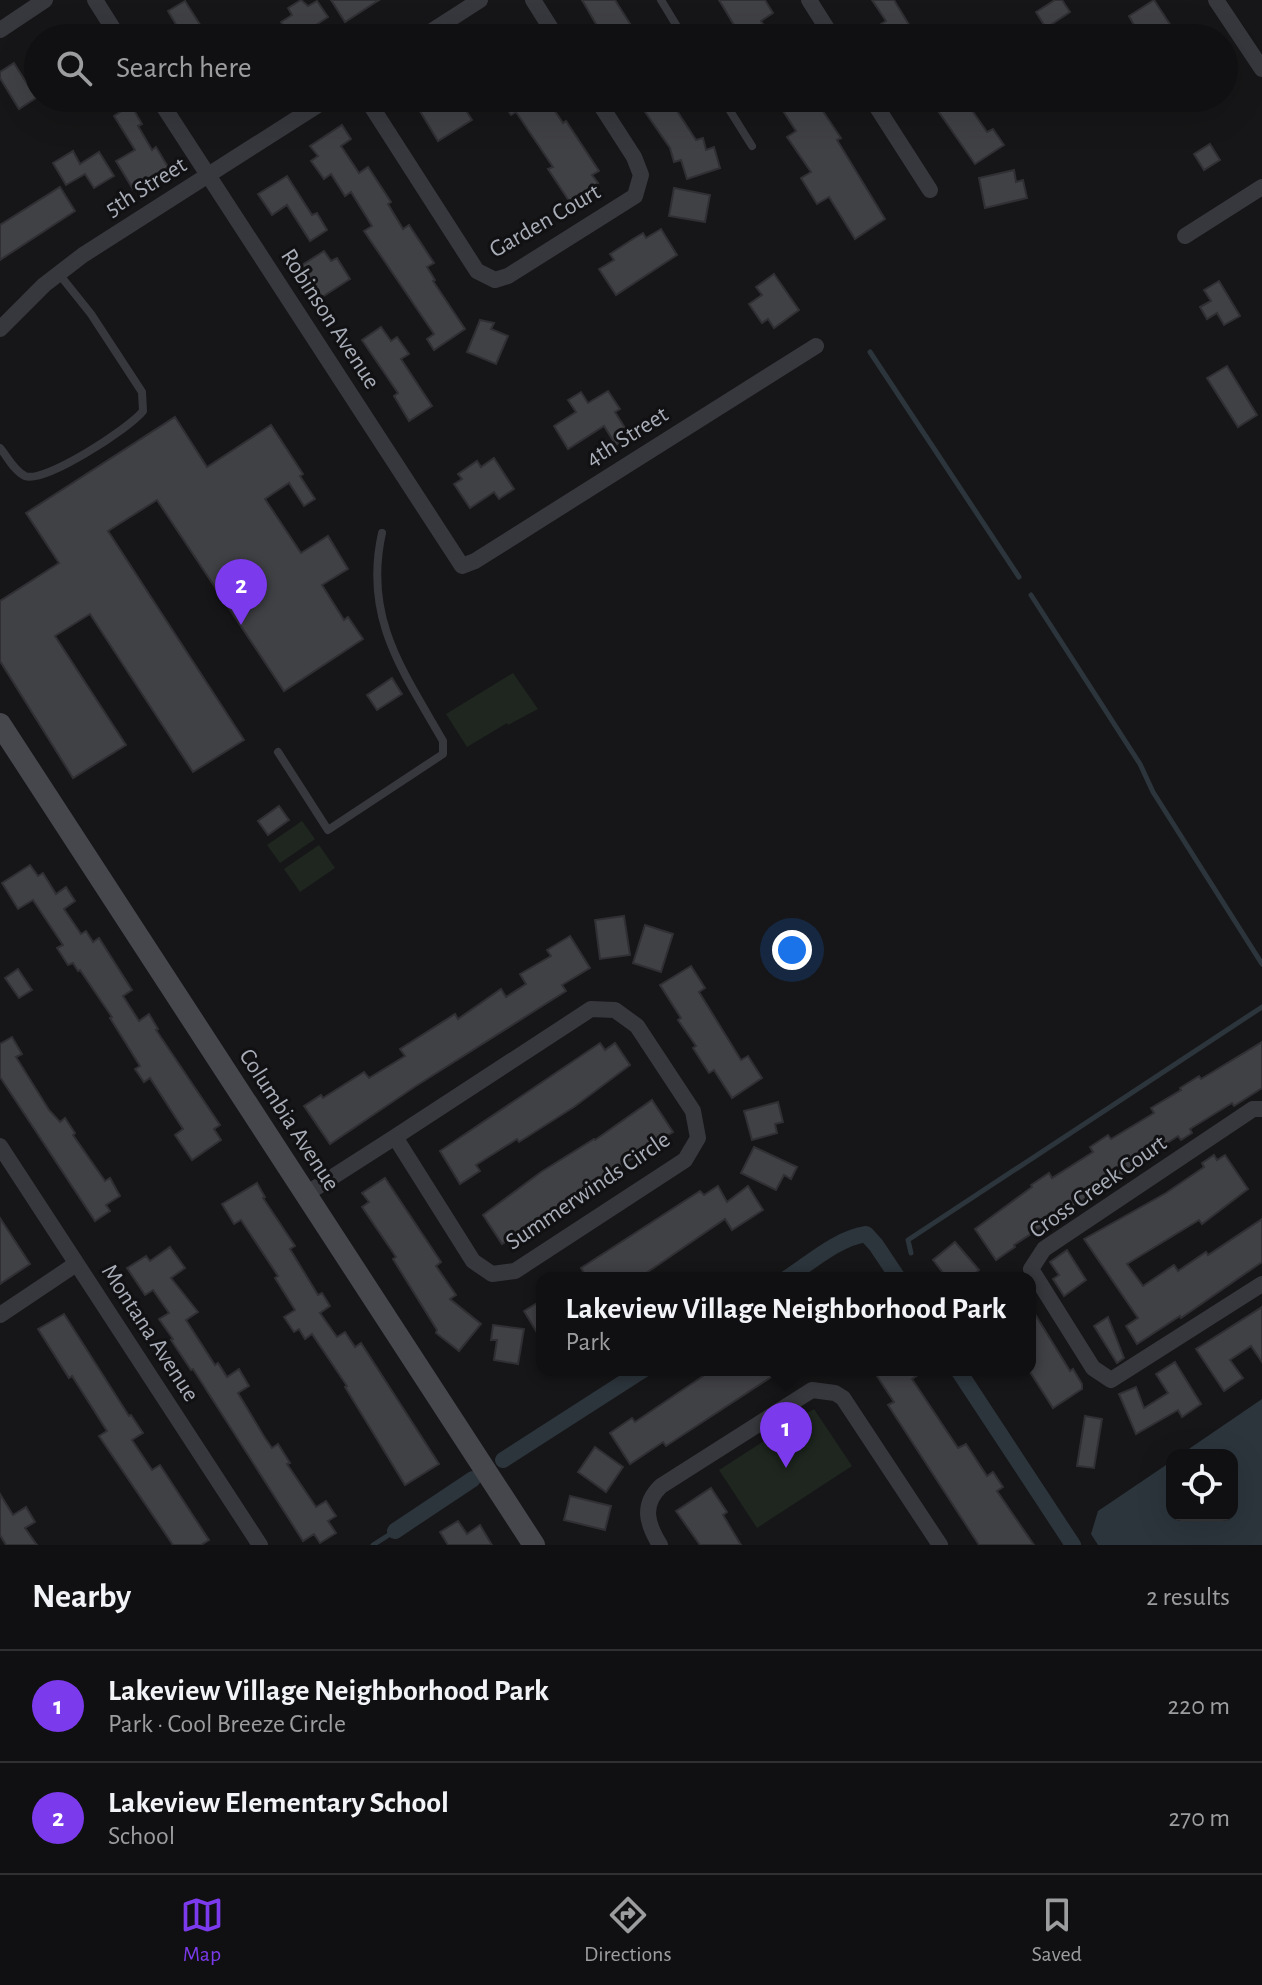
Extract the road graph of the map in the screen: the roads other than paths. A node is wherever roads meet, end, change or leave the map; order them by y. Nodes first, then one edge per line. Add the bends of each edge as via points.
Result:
1 (45, 0) edge
2 (95, 0) edge
3 (480, 0) edge
4 (533, 0) edge
5 (661, 0) edge
6 (809, 0) edge
7 (1216, 0) edge
8 (110, 24) edge
9 (443, 24) edge
10 (548, 24) edge
11 (676, 24) edge
12 (824, 24) edge
13 (1232, 24) edge
14 (0, 30) edge
15 (1238, 33) edge
16 (1262, 69) edge
17 (167, 112) edge
18 (308, 112) edge
19 (375, 112) edge
20 (605, 112) edge
21 (731, 112) edge
22 (880, 112) edge
23 (752, 146) dead end
24 (208, 177) junction
25 (1262, 187) edge
26 (930, 190) dead end
27 (1185, 236) dead end
28 (59, 274) junction
29 (44, 285) junction
30 (0, 310) edge
31 (0, 329) edge
32 (816, 346) dead end
33 (0, 448) edge
34 (382, 533) dead end
35 (462, 566) joint
36 (0, 724) edge
37 (278, 752) dead end
38 (1262, 1109) edge
39 (395, 1137) junction
40 (0, 1146) edge
41 (306, 1194) junction
42 (76, 1264) junction
43 (1033, 1272) edge
44 (1036, 1277) edge
45 (1262, 1284) edge
46 (0, 1315) edge
47 (260, 1545) edge
48 (534, 1545) edge
49 (660, 1545) edge
50 (940, 1545) edge

1 - 14 street
2 - 8 street
3 - 9 street
4 - 10 street
5 - 11 lane
6 - 12 street
7 - 13 street
15 - 16 street
17 - 24 street, Robinson Avenue
18 - 24 street, 5th Street
19 - 20 street, Garden Court via 477,271 495,280 635,196 641,175
21 - 23 lane
22 - 26 street
24 - 28 street, 5th Street
24 - 35 street, Robinson Avenue
25 - 27 street
28 - 29 street, 5th Street
28 - 33 lane via 142,392 143,411 43,476 26,477
29 - 30 street
29 - 31 street, 5th Street
32 - 35 street, 4th Street
34 - 37 lane via 376,559 391,651 443,741 443,754 328,830
36 - 41 street, Columbia Avenue
38 - 43 street, Cross Creek Court via 1253,1109 1044,1249
39 - 39 street, Summerwinds Circle via 473,1261 492,1274 515,1271 672,1169 685,1160 698,1138 693,1111 637,1026 615,1010 591,1009
39 - 41 street, Summerwinds Circle
40 - 42 street, Montana Avenue
41 - 48 street, Columbia Avenue
42 - 46 street
42 - 47 street, Montana Avenue
44 - 45 street, Cross Creek Court via 1093,1368 1111,1380
49 - 50 street via 650,1528 651,1495 812,1390 843,1398

